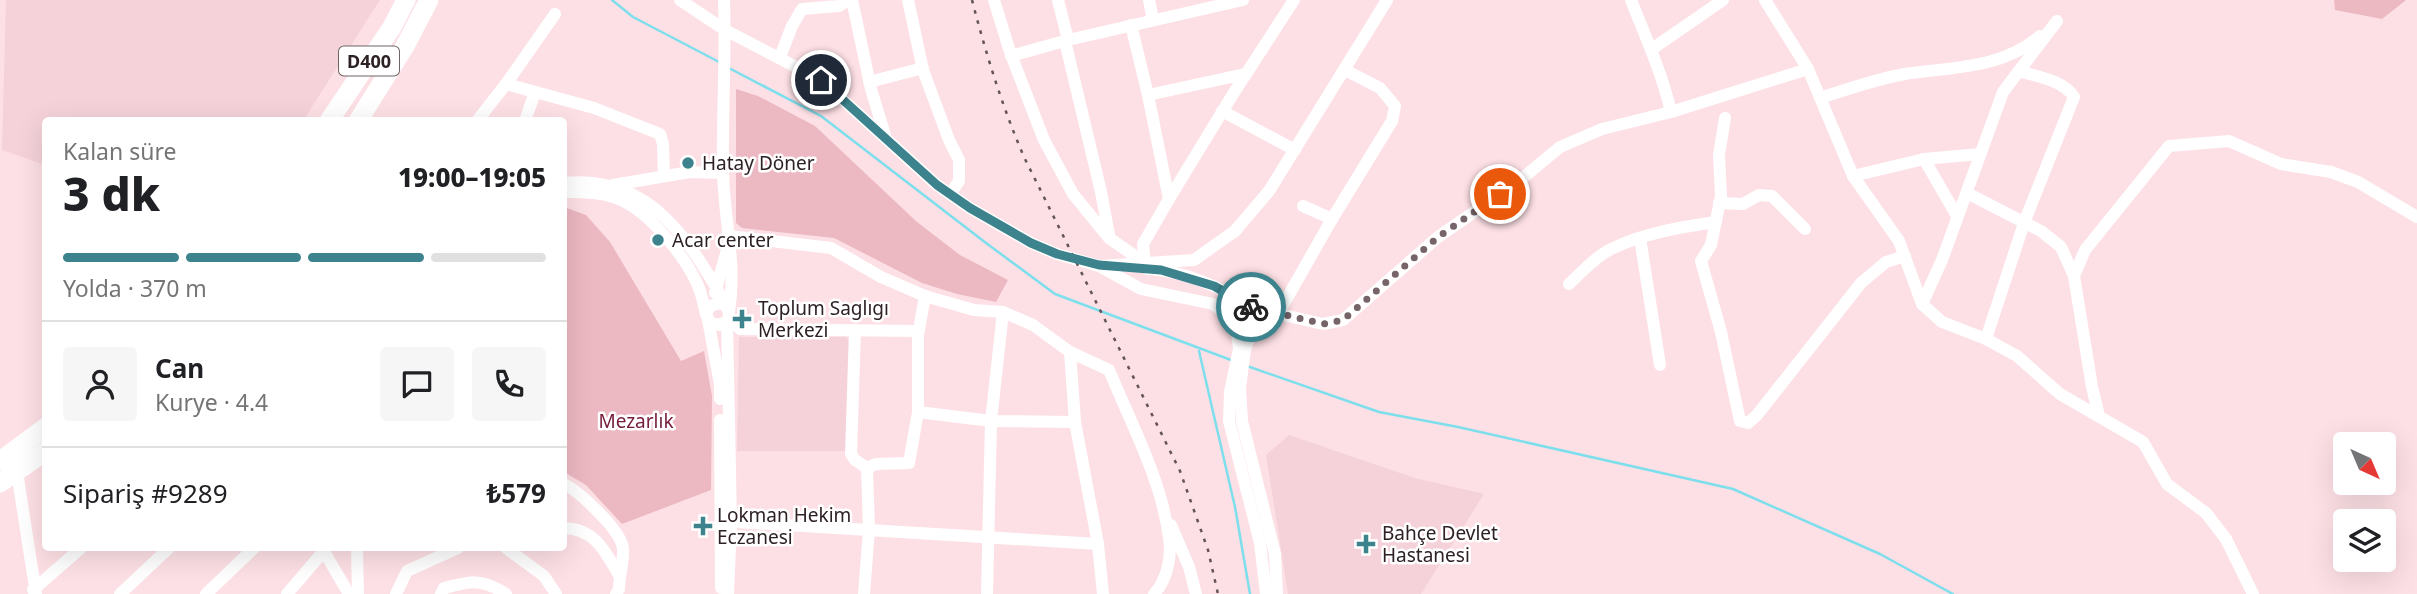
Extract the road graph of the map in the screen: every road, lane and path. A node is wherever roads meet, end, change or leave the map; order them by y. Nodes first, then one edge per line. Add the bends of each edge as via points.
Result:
1 (406, 0) edge
2 (429, 0) edge
3 (680, 0) edge
4 (724, 0) edge
5 (850, 0) edge
6 (908, 0) edge
7 (994, 0) edge
8 (1058, 0) edge
9 (1149, 0) edge
10 (1243, 0) edge
11 (1294, 0) edge
12 (1387, 0) edge
13 (1631, 0) edge
14 (1723, 0) edge
15 (1765, 0) edge
16 (799, 5) edge
17 (555, 14) dead end
18 (1153, 20) junction
19 (1131, 25) junction
20 (725, 35) junction
21 (1066, 40) junction
22 (1652, 48) junction
23 (1011, 56) junction
24 (780, 57) junction
25 (923, 68) junction
26 (1808, 69) junction
27 (1345, 70) junction
28 (2019, 71) junction
29 (1245, 74) junction
30 (869, 82) junction
31 (506, 84) junction
32 (535, 92) junction
33 (1148, 95) junction
34 (1821, 98) junction
35 (1222, 111) junction
36 (1671, 112) junction
37 (331, 117) edge
38 (361, 117) edge
39 (480, 117) edge
40 (526, 117) edge
41 (1725, 118) dead end
42 (886, 138) junction
43 (1295, 149) junction
44 (1980, 155) junction
45 (1924, 159) junction
46 (723, 173) junction
47 (664, 176) junction
48 (1853, 176) junction
49 (567, 183) edge
50 (611, 185) junction
51 (567, 192) edge
52 (1966, 193) junction
53 (950, 194) junction
54 (1169, 199) junction
55 (1719, 203) junction
56 (1303, 206) dead end
57 (1957, 216) junction
58 (2417, 217) edge
59 (1332, 219) junction
60 (1716, 222) junction
61 (2024, 223) junction
62 (1804, 229) dead end
63 (729, 236) junction
64 (1109, 238) junction
65 (1640, 238) junction
66 (1905, 256) junction
67 (1145, 264) junction
68 (1099, 265) junction
69 (2074, 276) junction
70 (1569, 284) dead end
71 (717, 289) junction
72 (925, 296) junction
73 (1922, 304) junction
74 (1253, 308) junction
75 (1003, 312) junction
76 (708, 313) junction
77 (1278, 314) junction
78 (728, 315) junction
79 (855, 330) junction
80 (919, 331) junction
81 (1986, 339) junction
82 (1242, 350) junction
83 (1070, 352) junction
84 (1660, 365) dead end
85 (1236, 385) junction
86 (918, 412) junction
87 (2099, 416) junction
88 (991, 421) junction
89 (1075, 422) junction
90 (42, 431) edge
91 (42, 453) edge
92 (8, 467) edge
93 (867, 468) junction
94 (0, 483) edge
95 (567, 486) edge
96 (1160, 504) junction
97 (726, 521) junction
98 (567, 528) edge
99 (869, 530) junction
100 (989, 538) junction
101 (1098, 544) junction
102 (78, 551) edge
103 (165, 551) edge
104 (251, 551) edge
105 (322, 551) edge
106 (324, 551) edge
107 (357, 551) edge
108 (450, 551) edge
109 (510, 551) edge
110 (619, 575) junction
111 (34, 592) edge
112 (120, 594) edge
113 (206, 594) edge
114 (288, 594) edge
115 (349, 594) edge
116 (358, 594) edge
117 (396, 594) edge
118 (441, 594) edge
119 (506, 594) edge
120 (556, 594) edge
121 (616, 594) edge
122 (721, 594) edge
123 (729, 594) edge
124 (864, 594) edge
125 (987, 594) edge
126 (1103, 594) edge
127 (1154, 594) edge
128 (1196, 594) edge
129 (1266, 594) edge
130 (1277, 594) edge
131 (2253, 594) edge

1 - 37 highway, D400
2 - 38 highway, D400
3 - 20 street
4 - 20 street
5 - 16 street via 839,6
5 - 30 street
6 - 25 street
7 - 23 street
8 - 21 street
9 - 18 street
10 - 18 street
11 - 29 street
12 - 27 street
13 - 22 street
14 - 22 street
15 - 26 street
16 - 24 street
17 - 31 street
18 - 19 street
19 - 21 street
19 - 33 street
20 - 24 street
20 - 46 street
21 - 23 street
21 - 64 street
22 - 36 street
23 - 64 street via 1044,140 1073,194
24 - 42 street via 821,80
25 - 30 street
25 - 53 street via 959,160 959,181
26 - 34 street
26 - 36 street
27 - 43 street
27 - 59 street via 1380,88 1395,106 1392,121
28 - 34 street via 2057,21 2007,57 1904,74
28 - 44 street via 2003,92
28 - 61 street via 2051,80 2074,97
29 - 33 street
29 - 35 street
30 - 42 street
31 - 32 street
31 - 39 street
32 - 40 street
32 - 47 street via 594,108 660,134
33 - 54 street
34 - 48 street
35 - 43 street
35 - 54 street
36 - 77 street via 1602,129 1560,147 1438,237 1343,320 1324,324
41 - 55 street
42 - 53 street
43 - 67 street via 1269,191 1235,231 1194,260
44 - 45 street
44 - 52 street
45 - 48 street
45 - 57 street
46 - 47 street
46 - 63 street
47 - 50 street
48 - 66 street
49 - 50 street
50 - 71 street via 638,196 672,224
51 - 76 street via 594,193 626,202 649,219 682,259
52 - 57 street
52 - 61 street
53 - 68 street via 1031,243
54 - 67 street via 1143,244
55 - 60 street
55 - 62 street via 1743,204 1759,195 1772,197
56 - 59 street
57 - 73 street
58 - 69 street via 2358,182 2331,172 2281,164 2229,141 2169,146 2085,250
59 - 77 street
60 - 65 street
60 - 66 street via 1711,245 1701,261 1744,423 1757,415 1861,283 1886,262
61 - 69 street via 2061,247
61 - 81 street
63 - 71 street
63 - 72 street via 831,248
63 - 78 street via 733,259
64 - 67 street
65 - 70 street via 1595,259
65 - 84 street
66 - 73 street
67 - 68 street
68 - 74 street via 1161,270 1214,286
68 - 82 street via 1141,289 1224,310
69 - 87 street
71 - 76 street
71 - 78 street
72 - 75 street via 974,310
72 - 80 street
73 - 81 street via 1942,322
74 - 77 street
74 - 82 street via 1256,317
75 - 83 street via 1033,325
75 - 88 street
76 - 78 street via 716,325
76 - 78 street via 718,302
76 - 97 street via 720,384
78 - 79 street via 740,329
78 - 97 street
79 - 80 street
79 - 93 street via 851,454
80 - 86 street
81 - 87 street via 2017,356 2060,394
82 - 85 street
83 - 89 street
83 - 96 street via 1109,370
85 - 129 street via 1229,421 1260,543
85 - 130 street via 1275,554
86 - 88 street
86 - 93 street via 909,463
87 - 131 street via 2143,442 2167,484 2206,513 2226,539
88 - 89 street
88 - 100 street
89 - 101 street
90 - 92 highway
91 - 92 highway
92 - 94 highway
92 - 111 street
93 - 99 street
95 - 110 street via 608,523 624,547
96 - 127 street via 1169,539 1169,562
96 - 128 street via 1189,567
97 - 99 street
97 - 122 street
97 - 123 street
98 - 110 street via 580,528 603,547
99 - 100 street
99 - 124 street
100 - 101 street
100 - 125 street
101 - 126 street
102 - 111 street
103 - 112 street
104 - 113 street
105 - 114 street
106 - 115 street
107 - 116 street
108 - 117 street via 407,571
109 - 120 street via 544,576
110 - 121 street
118 - 119 street via 444,588 473,581

